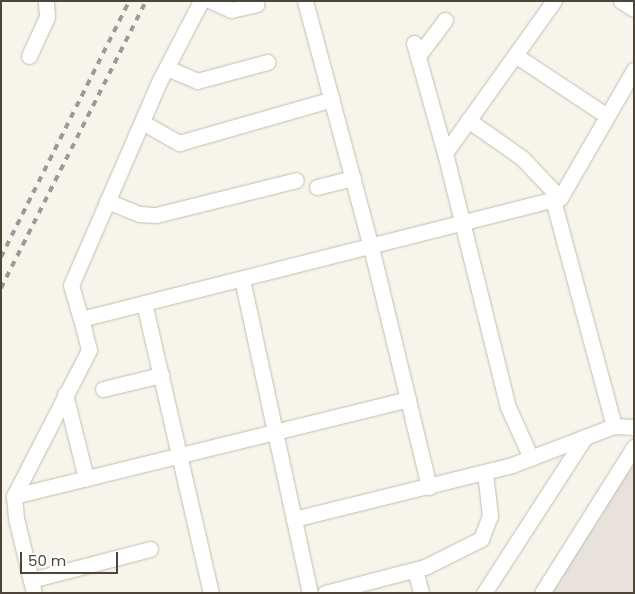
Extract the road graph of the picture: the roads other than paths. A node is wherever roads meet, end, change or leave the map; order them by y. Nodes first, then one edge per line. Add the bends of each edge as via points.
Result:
1 (46, 1) edge
2 (201, 1) edge
3 (210, 1) edge
4 (305, 1) edge
5 (554, 1) edge
6 (621, 1) edge
7 (256, 4) dead end
8 (634, 9) edge
9 (445, 20) dead end
10 (515, 55) junction
11 (29, 56) dead end
12 (268, 62) dead end
13 (167, 68) junction
14 (634, 70) edge
15 (332, 100) junction
16 (607, 116) junction
17 (468, 120) junction
18 (142, 122) junction
19 (444, 153) junction
20 (353, 178) junction
21 (296, 180) dead end
22 (317, 187) dead end
23 (557, 199) junction
24 (107, 201) junction
25 (460, 224) junction
26 (372, 246) junction
27 (242, 279) junction
28 (144, 303) junction
29 (81, 319) junction
30 (160, 375) junction
31 (103, 389) dead end
32 (65, 394) junction
33 (408, 399) junction
34 (614, 426) junction
35 (634, 427) edge
36 (276, 432) junction
37 (585, 437) junction
38 (634, 447) edge
39 (179, 456) junction
40 (531, 458) junction
41 (484, 472) junction
42 (86, 478) junction
43 (429, 487) junction
44 (14, 496) junction
45 (294, 519) junction
46 (150, 548) dead end
47 (414, 570) junction
48 (33, 586) edge
49 (211, 593) edge
50 (310, 593) edge
51 (325, 593) edge
52 (421, 593) edge
53 (484, 593) edge
54 (542, 593) edge

1 - 11 street via 46,17
2 - 13 street
3 - 7 street via 231,10
4 - 15 street
5 - 10 street
6 - 8 street
9 - 19 street via 416,50
10 - 16 street
10 - 17 street
12 - 13 street via 197,80
13 - 18 street
14 - 16 street
15 - 18 street via 179,143
15 - 20 street
16 - 23 street
17 - 19 street
17 - 23 street via 522,158
18 - 24 street
19 - 25 street
20 - 22 street
20 - 26 street
21 - 24 street via 156,215 140,214
23 - 25 street
23 - 34 street
24 - 29 street via 71,285
25 - 26 street
25 - 40 street via 508,407
26 - 27 street
26 - 33 street
27 - 28 street
27 - 36 street
28 - 29 street
28 - 30 street
29 - 32 street via 89,350
30 - 31 street
30 - 39 street
32 - 42 street
32 - 44 street
33 - 36 street
33 - 43 street
34 - 35 street
34 - 37 street
36 - 39 street
36 - 45 street
37 - 40 street
37 - 53 street
38 - 54 street
39 - 42 street
39 - 49 street
40 - 41 street
41 - 43 street
41 - 47 street via 490,516 481,539
42 - 44 street
43 - 45 street
44 - 48 street via 16,518
45 - 50 street
46 - 48 street
47 - 51 street
47 - 52 street

